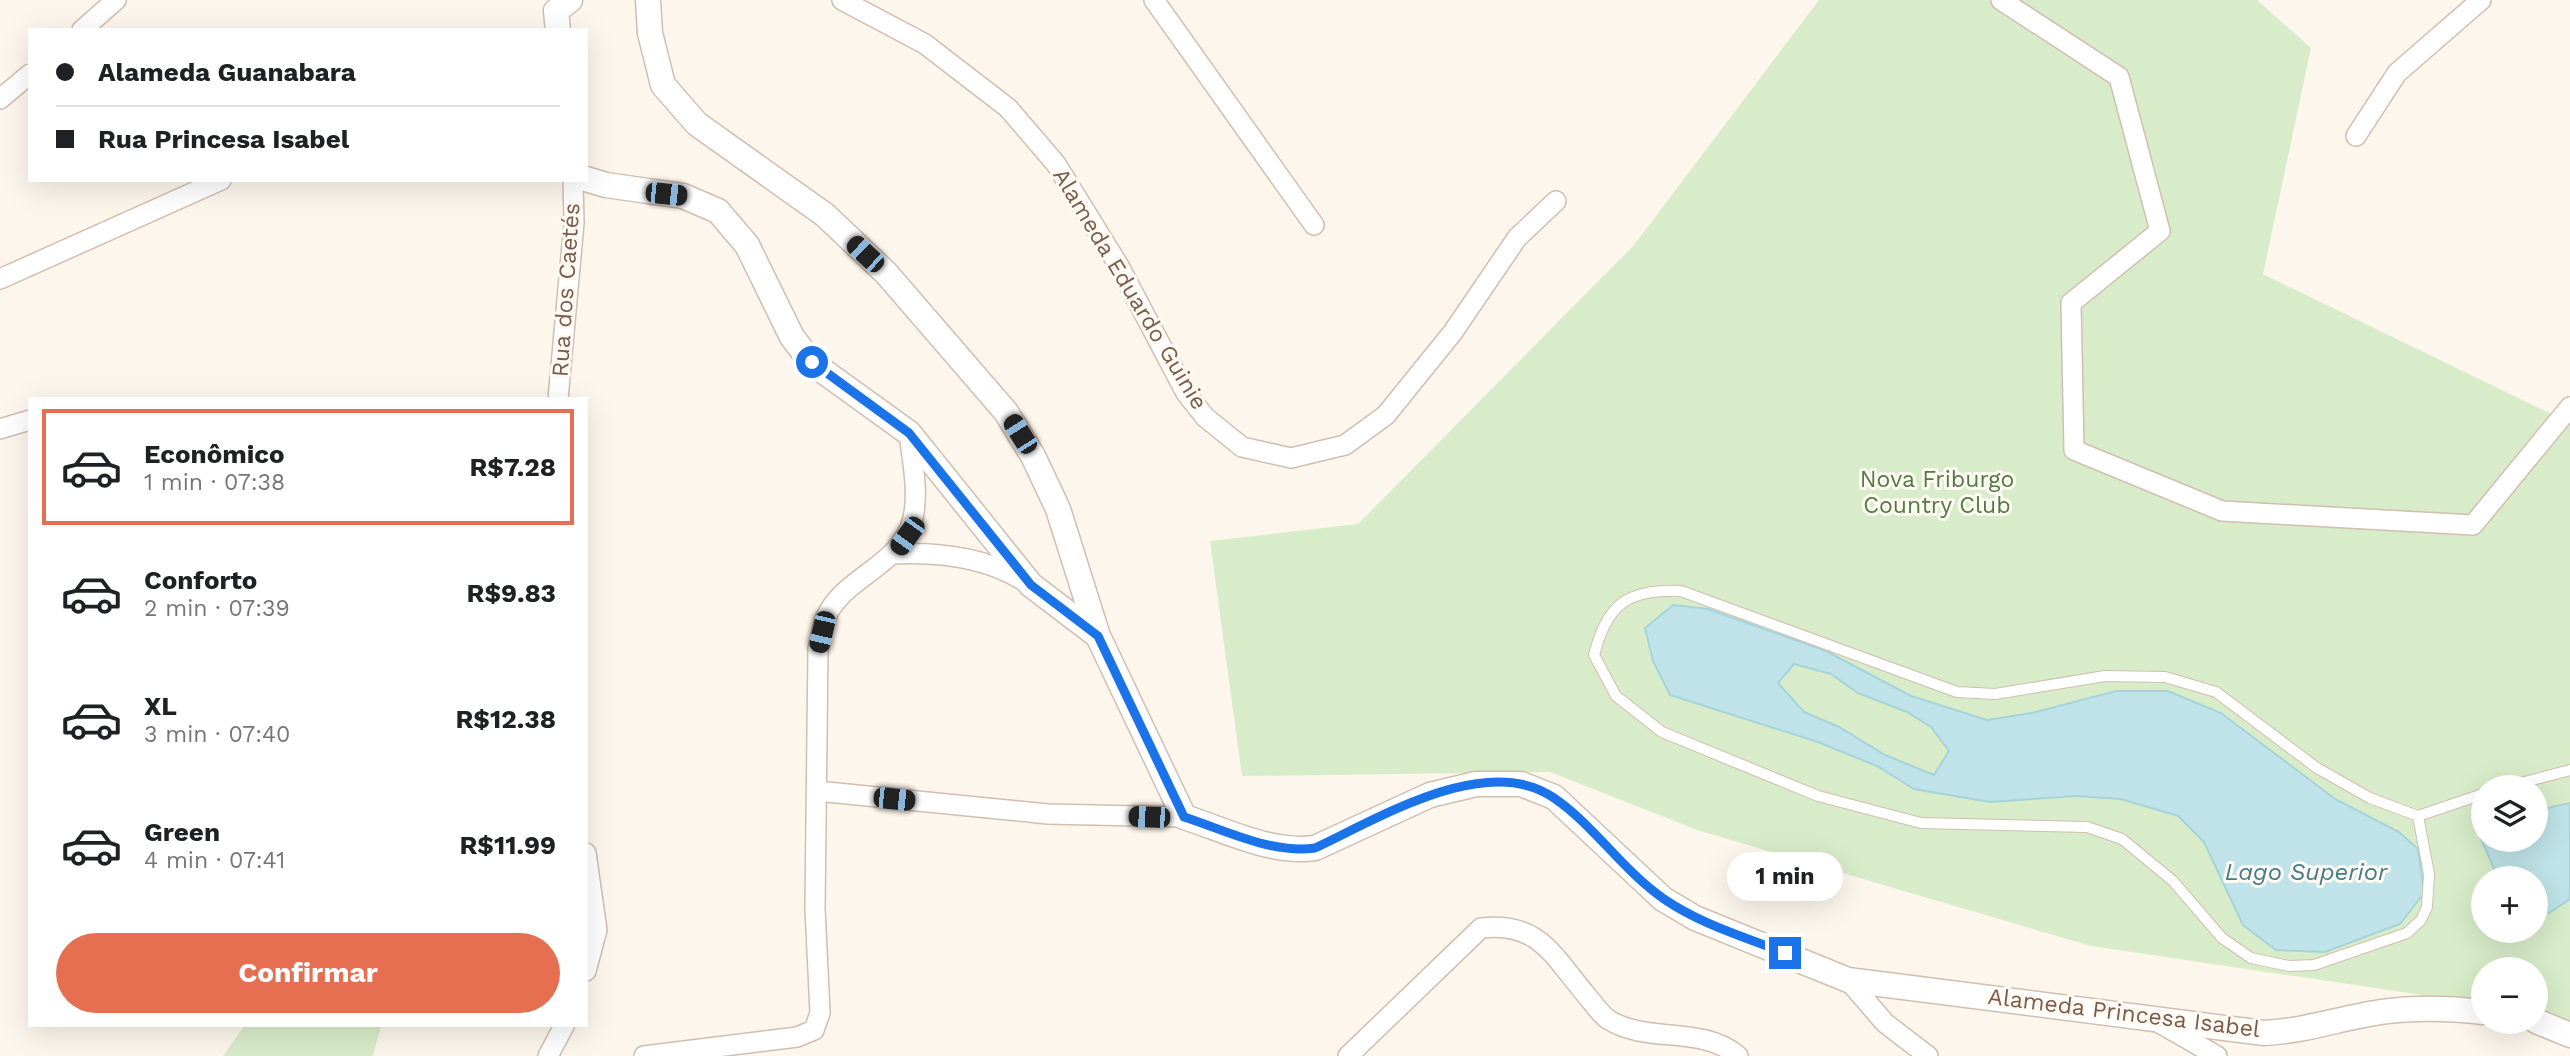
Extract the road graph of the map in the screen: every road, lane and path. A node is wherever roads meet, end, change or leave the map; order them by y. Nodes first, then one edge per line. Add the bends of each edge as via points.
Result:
1 (117, 0) edge
2 (648, 0) edge
3 (842, 0) edge
4 (1154, 0) edge
5 (2001, 0) edge
6 (2481, 0) edge
7 (84, 28) edge
8 (28, 76) edge
9 (0, 99) edge
10 (2356, 136) dead end
11 (588, 179) edge
12 (217, 182) edge
13 (573, 182) edge
14 (1556, 201) dead end
15 (1314, 225) dead end
16 (0, 279) edge
17 (558, 397) edge
18 (2570, 407) edge
19 (28, 421) edge
20 (0, 429) edge
21 (909, 433) junction
22 (894, 554) junction
23 (1031, 585) junction
24 (1098, 636) junction
25 (2570, 771) edge
26 (2548, 776) edge
27 (817, 791) junction
28 (2471, 798) edge
29 (2418, 816) junction
30 (1184, 817) junction
31 (588, 867) edge
32 (588, 964) edge
33 (1848, 980) junction
34 (2471, 1010) edge
35 (2155, 1021) junction
36 (2548, 1026) edge
37 (563, 1027) edge
38 (2570, 1035) edge
39 (548, 1056) edge
40 (645, 1056) edge
41 (1348, 1056) edge
42 (1738, 1056) edge
43 (1928, 1056) edge
44 (2217, 1056) edge

1 - 7 street
2 - 24 street via 663,85 697,124 835,225 886,273 1006,412 1058,509
3 - 14 street, Alameda Eduardo Guinie via 925,44 1008,108 1056,164 1119,266 1186,393 1205,417 1241,447 1291,458 1345,445 1387,415 1453,332 1517,238
4 - 15 street
5 - 18 street via 2119,77 2160,231 2071,303 2074,450 2222,511 2473,525
6 - 10 street via 2397,73
8 - 9 street
11 - 21 street via 682,196 718,211 747,245 792,337 812,362
12 - 16 street
13 - 17 street, Rua dos Caetés
19 - 20 street
21 - 22 street via 916,497 907,536
21 - 23 street
22 - 23 street via 935,554 979,562 1005,569
22 - 27 street via 847,591 826,616 818,649
23 - 24 street
24 - 30 street
25 - 26 lane
27 - 30 street via 1048,814
27 - 40 street via 815,908 820,1013 814,1030 797,1037
28 - 29 lane
29 - 29 lane via 2429,874 2427,907 2421,920 2407,933 2314,965 2289,966 2251,958 2222,938 2173,881 2122,839 2087,827 1921,823 1818,796 1662,732 1616,696 1594,655 1602,624 1622,603 1654,590 1681,591 1957,692 1995,694 2105,676 2165,677 2216,692 2317,768 2370,799
30 - 33 street, Alameda Princesa Isabel via 1297,850 1315,848 1430,795 1476,784 1521,784 1554,797 1663,899 1695,918
31 - 32 street via 597,930
33 - 35 street, Alameda Princesa Isabel
33 - 43 street via 1885,1023
34 - 35 street, Alameda Princesa Isabel via 2447,1007 2380,1012 2299,1031 2264,1033
35 - 44 street
36 - 38 street
37 - 39 street
41 - 42 street via 1481,928 1505,925 1531,933 1606,1018 1626,1029 1704,1039

